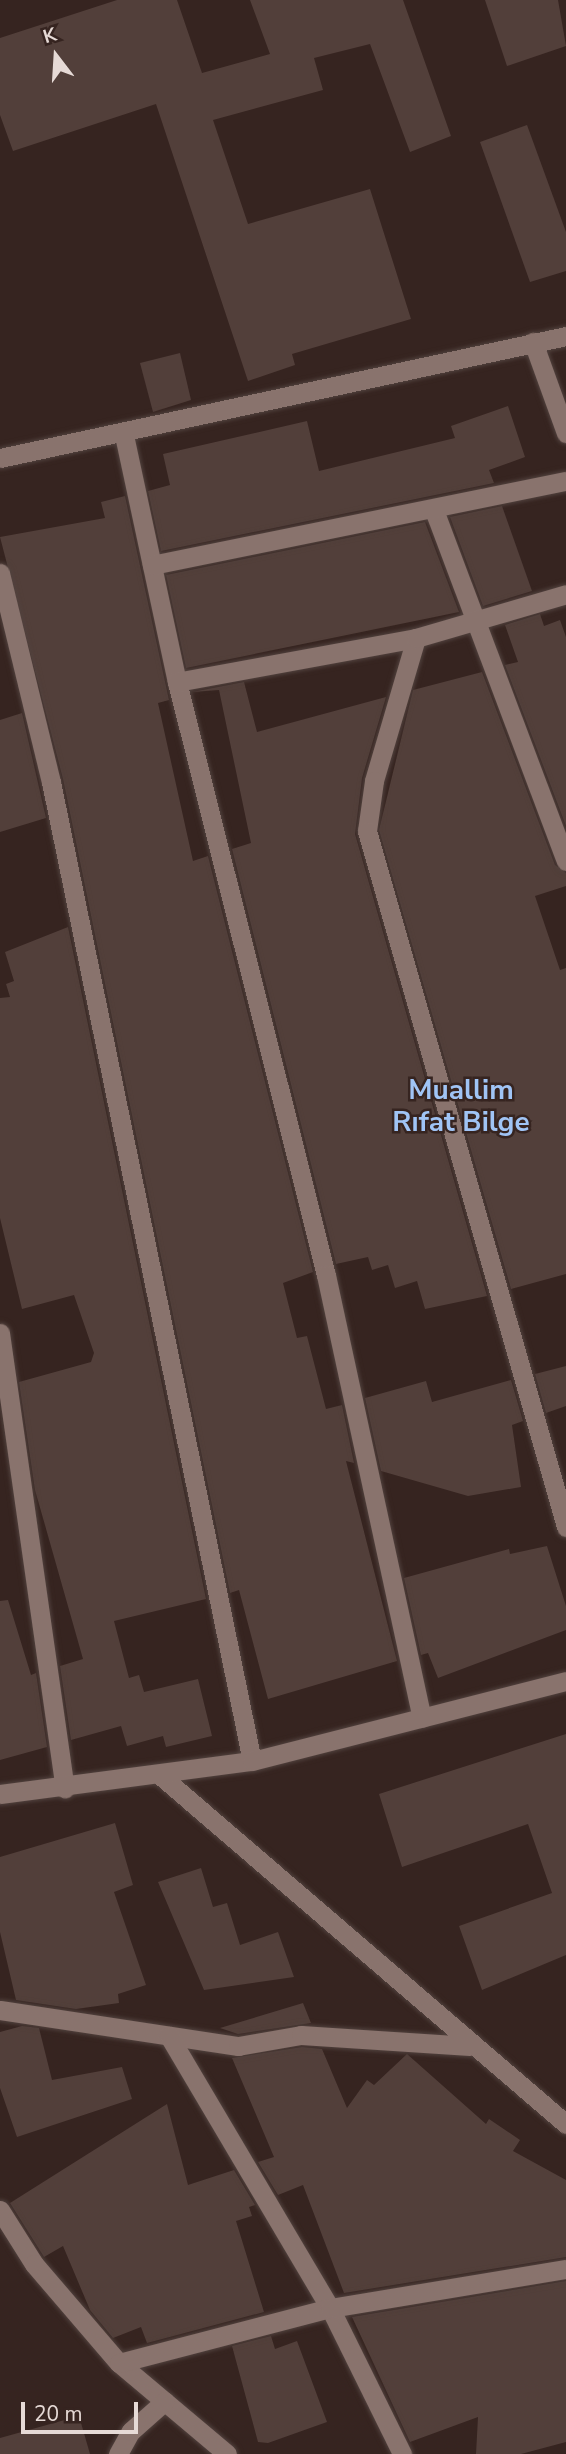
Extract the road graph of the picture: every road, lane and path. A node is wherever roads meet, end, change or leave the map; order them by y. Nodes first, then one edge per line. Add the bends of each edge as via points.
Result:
1 (566, 336) edge
2 (533, 342) junction
3 (566, 433) edge
4 (124, 435) junction
5 (0, 458) edge
6 (566, 481) edge
7 (435, 510) junction
8 (152, 565) junction
9 (0, 573) edge
10 (566, 594) edge
11 (472, 622) junction
12 (416, 638) junction
13 (177, 682) junction
14 (566, 861) edge
15 (0, 1333) edge
16 (566, 1527) edge
17 (566, 1681) edge
18 (422, 1718) junction
19 (252, 1762) junction
20 (162, 1776) junction
21 (65, 1788) junction
22 (0, 1794) edge
23 (0, 2010) edge
24 (169, 2036) junction
25 (470, 2046) junction
26 (566, 2124) edge
27 (0, 2210) edge
28 (566, 2269) edge
29 (330, 2308) junction
30 (119, 2363) junction
31 (164, 2401) junction
32 (118, 2454) edge
33 (227, 2454) edge
34 (402, 2454) edge

1 - 2 street
2 - 3 street
2 - 4 street
4 - 5 street
4 - 8 street
6 - 7 street
7 - 8 street
7 - 11 street
8 - 13 street
9 - 19 street via 51,782
10 - 11 street
11 - 12 street
11 - 14 street
12 - 13 street
12 - 16 street via 374,781 367,831
13 - 18 street via 326,1275
15 - 21 street
17 - 18 street
18 - 19 street
19 - 20 street
20 - 21 street
20 - 25 street
21 - 22 street
23 - 24 street
24 - 25 street via 237,2046 301,2035
24 - 29 street
25 - 26 street
27 - 30 street via 34,2264
28 - 29 street
29 - 30 street
29 - 34 street
30 - 31 street
31 - 32 street via 131,2431
31 - 33 street

